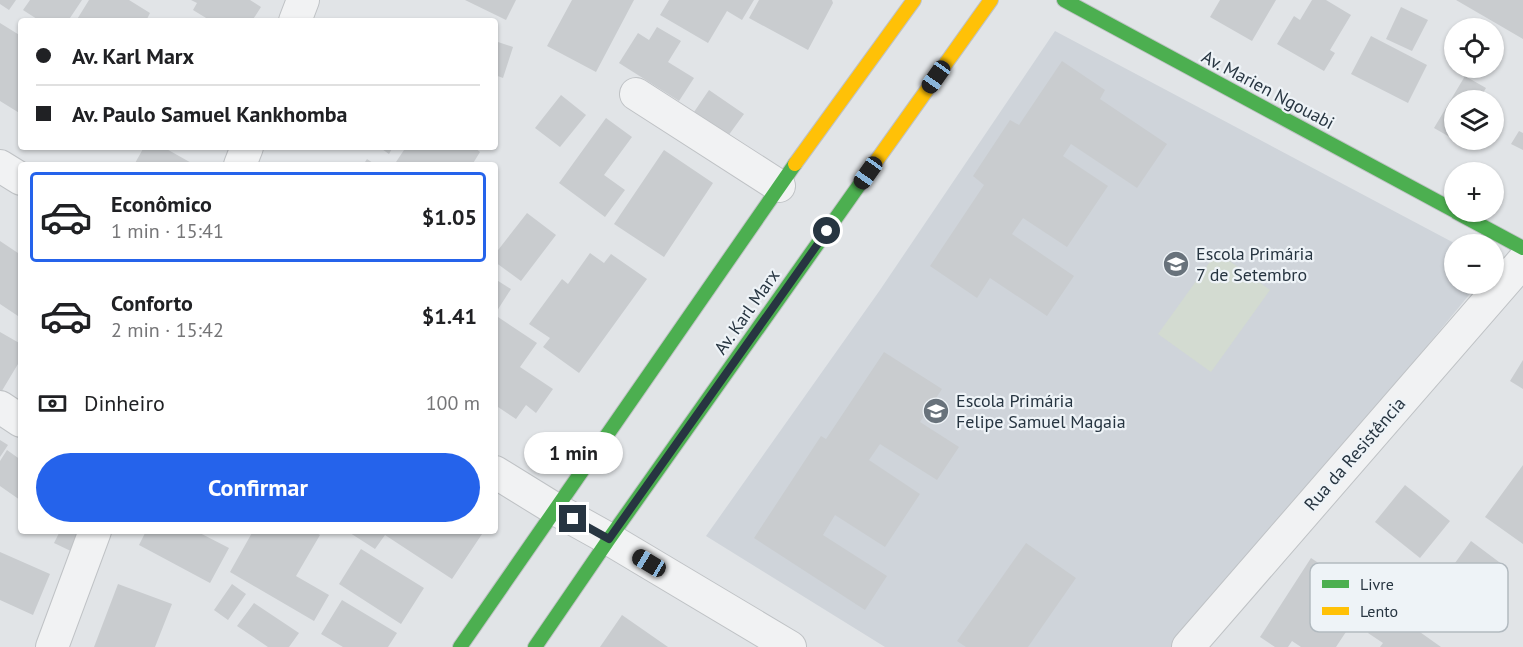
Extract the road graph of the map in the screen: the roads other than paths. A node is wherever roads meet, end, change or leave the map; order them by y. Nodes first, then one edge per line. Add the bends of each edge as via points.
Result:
1 (303, 0) edge
2 (914, 0) edge
3 (991, 0) edge
4 (1064, 0) edge
5 (296, 18) edge
6 (636, 94) dead end
7 (0, 166) edge
8 (18, 177) edge
9 (779, 186) junction
10 (1444, 205) edge
11 (1475, 222) edge
12 (1523, 248) edge
13 (1523, 261) edge
14 (0, 407) edge
15 (18, 419) edge
16 (498, 473) edge
17 (555, 509) junction
18 (94, 534) edge
19 (609, 539) junction
20 (52, 647) edge
21 (460, 647) edge
22 (535, 647) edge
23 (790, 647) edge
24 (1188, 647) edge

1 - 5 street
2 - 9 street
3 - 19 street, Av. Karl Marx
4 - 10 street, Av. Marien Ngouabi
6 - 9 street
7 - 8 street
9 - 17 street
11 - 12 street, Av. Marien Ngouabi
13 - 24 street, Rua da Resistência
14 - 15 street
16 - 17 street
17 - 19 street
17 - 21 street
18 - 20 street
19 - 22 street, Av. Karl Marx
19 - 23 street

